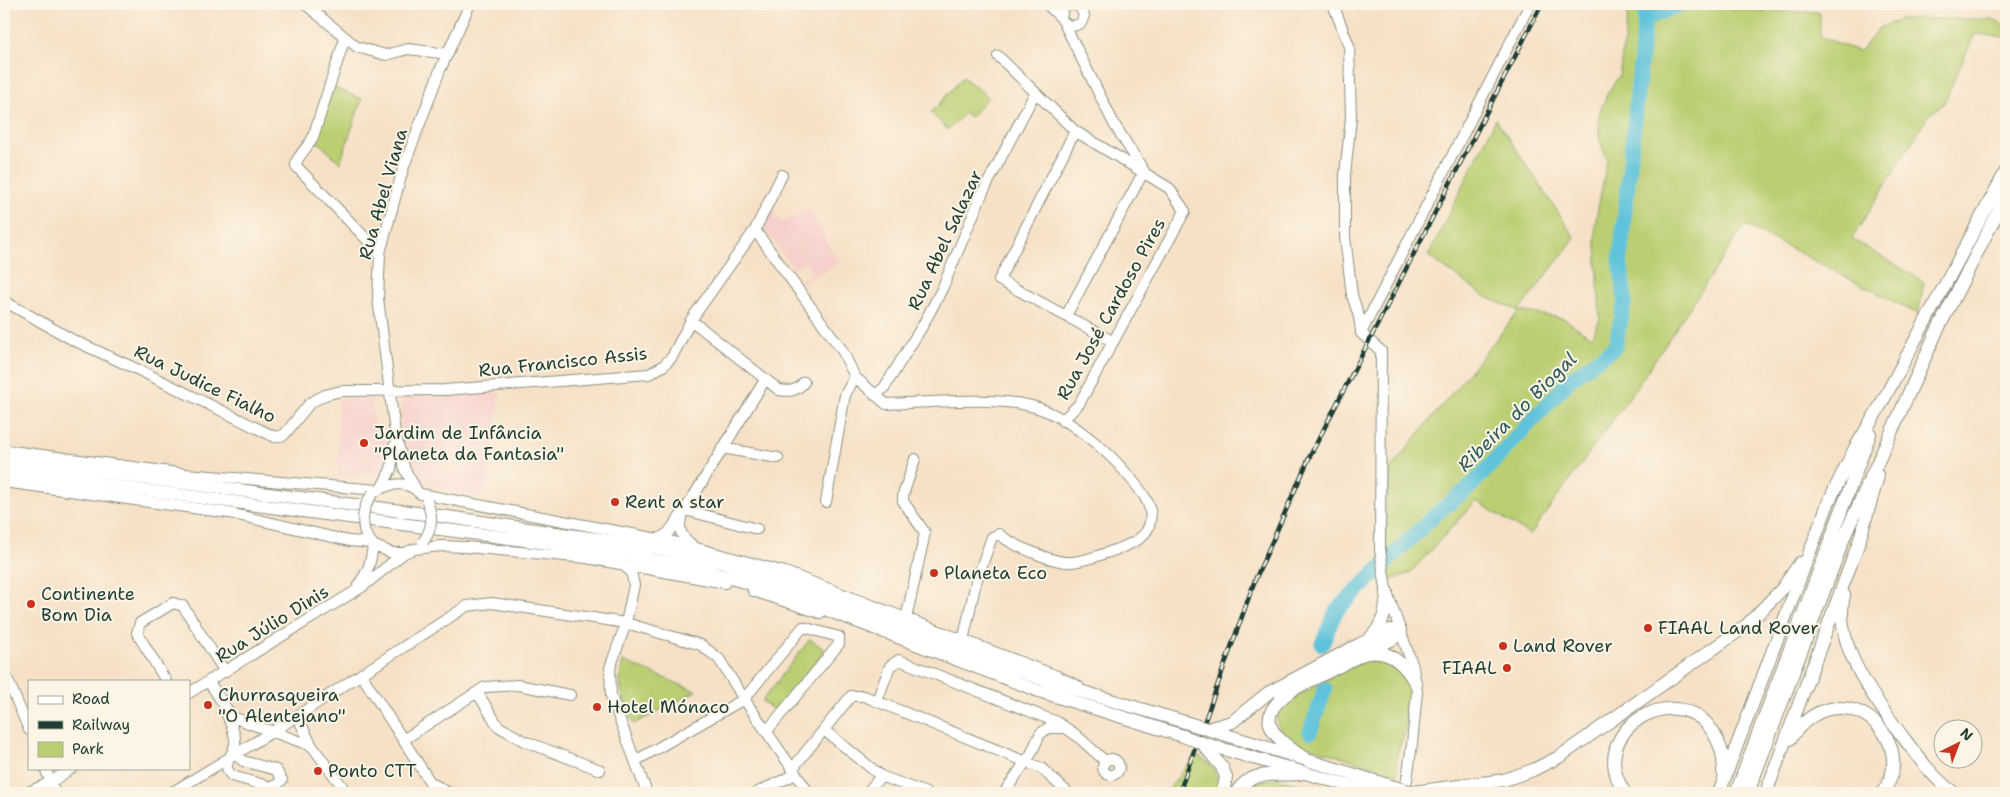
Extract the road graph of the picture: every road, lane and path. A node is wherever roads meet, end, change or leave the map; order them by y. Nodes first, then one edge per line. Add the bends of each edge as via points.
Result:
1 (305, 4) edge
2 (470, 4) edge
3 (1047, 4) edge
4 (1072, 4) edge
5 (1334, 4) edge
6 (1530, 4) edge
7 (1062, 21) junction
8 (345, 38) junction
9 (448, 54) junction
10 (998, 56) dead end
11 (1035, 92) junction
12 (1075, 131) junction
13 (1144, 171) junction
14 (2006, 171) edge
15 (782, 175) dead end
16 (2006, 196) edge
17 (755, 230) junction
18 (380, 254) junction
19 (4, 301) edge
20 (1066, 316) junction
21 (690, 320) junction
22 (1361, 332) junction
23 (1112, 341) junction
24 (855, 377) junction
25 (766, 380) junction
26 (804, 382) dead end
27 (388, 392) junction
28 (875, 395) junction
29 (1879, 408) junction
30 (1062, 421) junction
31 (395, 433) junction
32 (1889, 435) junction
33 (722, 448) junction
34 (4, 450) edge
35 (778, 458) dead end
36 (915, 459) dead end
37 (4, 460) edge
38 (4, 472) edge
39 (4, 482) edge
40 (378, 490) junction
41 (421, 495) junction
42 (826, 502) dead end
43 (685, 510) junction
44 (756, 529) dead end
45 (1816, 534) junction
46 (659, 539) junction
47 (1859, 542) junction
48 (372, 544) junction
49 (694, 547) junction
50 (414, 549) junction
51 (404, 553) junction
52 (620, 563) junction
53 (653, 569) junction
54 (633, 592) junction
55 (1387, 592) junction
56 (346, 597) junction
57 (906, 618) junction
58 (626, 623) junction
59 (874, 628) junction
60 (1400, 630) junction
61 (963, 641) junction
62 (1360, 650) junction
63 (4, 671) edge
64 (225, 672) junction
65 (361, 674) junction
66 (165, 680) edge
67 (209, 682) junction
68 (1416, 684) junction
69 (190, 692) edge
70 (477, 692) junction
71 (570, 695) dead end
72 (744, 699) junction
73 (877, 701) junction
74 (1112, 702) junction
75 (226, 709) junction
76 (304, 711) junction
77 (1034, 713) junction
78 (245, 723) junction
79 (28, 728) edge
80 (1066, 728) junction
81 (1207, 729) junction
82 (824, 730) junction
83 (272, 732) junction
84 (767, 732) junction
85 (1040, 734) junction
86 (403, 740) junction
87 (1202, 742) junction
88 (250, 745) junction
89 (312, 746) junction
90 (236, 758) junction
91 (635, 760) junction
92 (1106, 760) dead end
93 (1026, 762) junction
94 (1777, 763) junction
95 (1307, 767) junction
96 (46, 770) edge
97 (69, 770) edge
98 (600, 770) dead end
99 (794, 771) junction
100 (881, 776) junction
101 (237, 777) junction
102 (51, 782) junction
103 (26, 793) edge
104 (55, 793) edge
105 (172, 793) edge
106 (347, 793) edge
107 (449, 793) edge
108 (647, 793) edge
109 (756, 793) edge
110 (810, 793) edge
111 (868, 793) edge
112 (926, 793) edge
113 (1004, 793) edge
114 (1068, 793) edge
115 (1223, 793) edge
116 (1236, 793) edge
117 (1374, 793) edge
118 (1412, 793) edge
119 (1625, 793) edge
120 (1719, 793) edge
121 (1736, 793) edge
122 (1748, 793) edge
123 (1766, 793) edge
124 (1882, 793) edge
125 (1954, 793) edge

1 - 8 street
2 - 9 street, Rua Abel Viana
3 - 7 street
4 - 7 street via 1063,8
4 - 7 street via 1081,8 1083,19 1074,26
5 - 22 street via 1349,46 1351,118 1345,176 1345,237 1352,295
6 - 22 street
7 - 13 street via 1114,124
8 - 9 street via 357,47 386,55 408,49
8 - 18 street via 313,137 297,159 296,166
9 - 18 street, Rua Abel Viana via 403,169
10 - 11 street
11 - 12 street
11 - 28 street, Rua Abel Salazar via 982,194 942,289 923,325 884,388
12 - 13 street
12 - 20 street via 999,280
13 - 20 street
13 - 23 street, Rua José Cardoso Pires via 1170,188 1185,211
14 - 29 main road
15 - 17 street, Rua Francisco Assis
16 - 32 main road via 1936,333
17 - 21 street, Rua Francisco Assis
17 - 24 street via 842,350
18 - 27 street, Rua Abel Viana via 378,298
19 - 27 street, Rua Judice Fialho via 73,340 275,437 284,435 310,403 324,395 341,391
20 - 23 street
21 - 25 street
21 - 27 street, Rua Francisco Assis via 672,357 649,374
22 - 55 street via 1382,351 1380,550
23 - 30 street, Rua José Cardoso Pires via 1080,404
24 - 28 street
24 - 42 street via 845,395
25 - 26 street via 779,390 787,391 795,390
25 - 33 street
27 - 31 street, Rua Abel Viana
28 - 30 street via 886,404 1017,403 1039,408
29 - 45 main road via 1840,477
29 - 121 main road
30 - 61 street via 1103,448 1125,472 1148,502 1150,524 1140,539 1072,562 1019,547 999,534 992,537 976,582
31 - 40 street, Rua Abel Viana via 393,463
31 - 41 street, Rua Abel Viana via 405,470
32 - 47 main road
32 - 122 main road via 1844,535
33 - 35 street
33 - 43 street
34 - 40 street via 186,474
36 - 57 street via 903,501 925,533
37 - 74 main road via 457,519 652,548 723,563 1053,684
38 - 59 main road via 626,554 758,586
39 - 48 street via 229,513
40 - 41 street via 402,484
40 - 48 street, bridge via 363,512 365,533
41 - 46 street
41 - 50 street, bridge via 431,511 432,522 429,533
43 - 44 street
43 - 46 street via 668,533
43 - 49 street via 679,524 680,531
45 - 118 main road via 1782,589 1748,625 1559,757 1504,780
45 - 120 main road
46 - 49 street
47 - 94 main road
47 - 125 main road via 1843,600 1842,622 1848,645 1862,677 1896,728 1928,770
48 - 51 street via 392,553
48 - 56 street, Rua Júlio Dinis via 368,572
49 - 57 street via 785,572
50 - 51 street
50 - 52 street via 465,547
51 - 56 street, Rua Júlio Dinis
52 - 53 street
52 - 54 street via 631,572
53 - 54 street via 645,571 637,580
53 - 59 street via 714,580
54 - 58 street
55 - 60 street
55 - 62 main road via 1383,620
56 - 64 street, Rua Júlio Dinis
57 - 61 street
58 - 65 street via 492,603 467,606
58 - 72 street via 701,645 711,651
58 - 91 street via 610,668 611,696
59 - 87 main road, bridge via 1039,691
60 - 62 main road via 1390,630
60 - 68 street
61 - 74 street via 1057,676
62 - 68 main road via 1385,654 1397,660
62 - 81 main road via 1268,693 1232,722
62 - 95 main road via 1283,696 1270,714 1274,734
63 - 79 street
64 - 66 street via 183,606 174,603 140,623 137,633
64 - 67 street, Rua Júlio Dinis
65 - 76 street
65 - 86 street
67 - 69 street, Rua Júlio Dinis
67 - 75 street
68 - 118 street
70 - 71 street via 484,687 518,685
70 - 86 street
70 - 98 street via 498,726 524,740
72 - 84 street
72 - 84 street via 803,627 839,637 839,644
72 - 91 street
73 - 77 street via 890,666 900,660
73 - 82 street via 851,696
73 - 93 street
74 - 81 main road, bridge
75 - 78 street via 232,717
75 - 90 street via 236,742
76 - 83 street
76 - 89 street via 301,724
77 - 80 street
77 - 85 street
78 - 83 street
78 - 88 street via 251,732
80 - 85 street via 1048,728
80 - 92 street
81 - 95 main road
82 - 99 street
82 - 100 street
83 - 88 street
83 - 89 street
84 - 99 street
85 - 93 street
86 - 107 street via 430,782
87 - 95 main road
87 - 115 main road via 1222,767 1226,777
88 - 90 street
89 - 106 street
90 - 101 street via 245,770
90 - 101 street via 226,765 227,771
90 - 101 street via 276,770 282,780 271,787
90 - 105 street
91 - 108 street
93 - 113 street
93 - 114 street via 1041,768
94 - 123 main road
94 - 124 main road via 1804,721 1827,709 1857,710 1878,725 1888,737 1892,750 1890,780
95 - 116 main road via 1279,775 1260,774
95 - 117 main road
95 - 118 main road, bridge
96 - 102 street
97 - 102 street
99 - 109 street
99 - 110 street
100 - 111 street
100 - 112 street
102 - 103 street
102 - 104 street
119 - 120 main road via 1614,763 1616,748 1623,734 1631,723 1644,715 1673,709 1701,718 1720,742 1724,770

